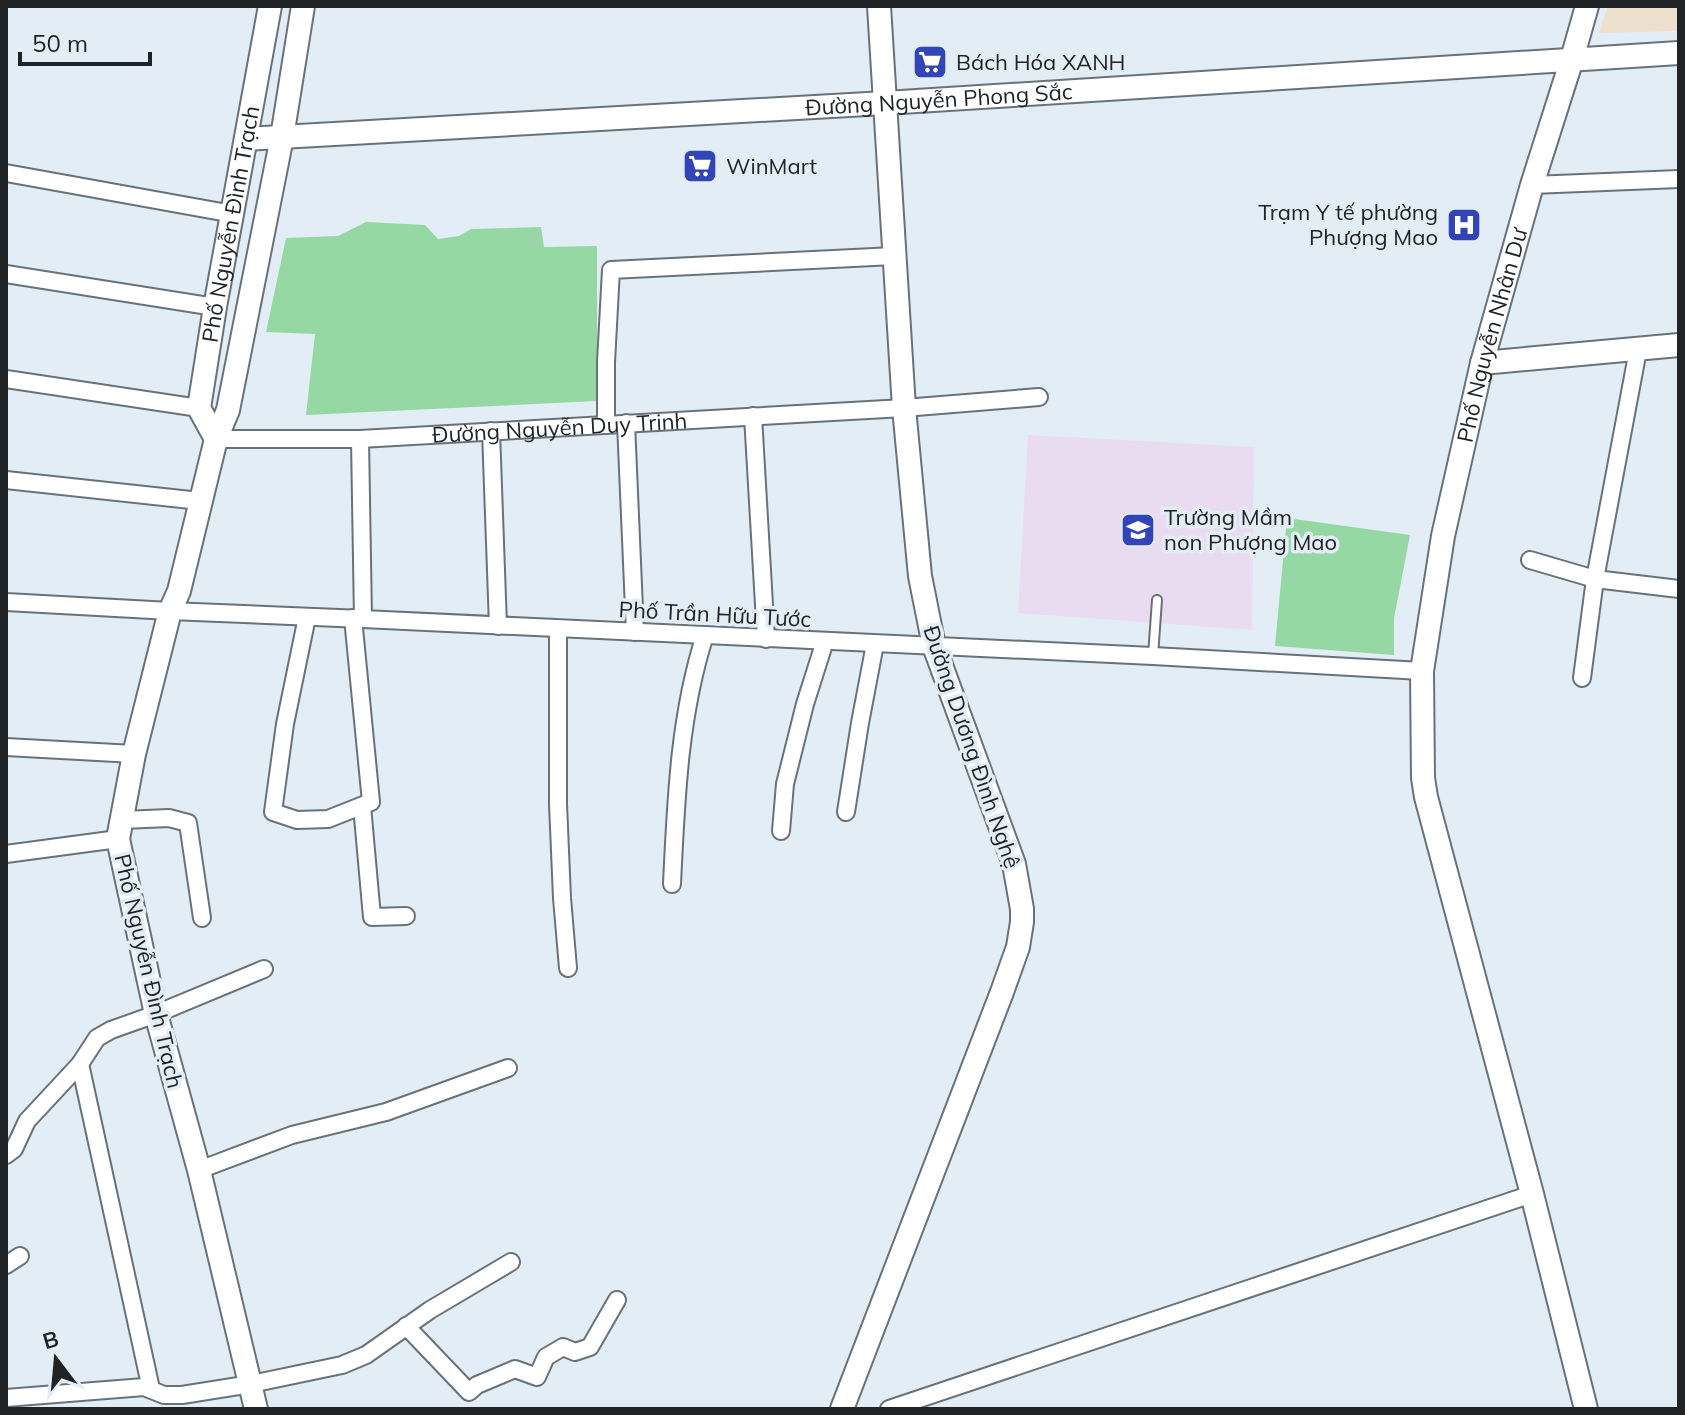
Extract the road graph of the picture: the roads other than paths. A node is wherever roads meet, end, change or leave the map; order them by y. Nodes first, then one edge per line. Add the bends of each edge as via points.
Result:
1 (270, 6) edge
2 (303, 6) edge
3 (879, 6) edge
4 (1587, 6) edge
5 (1679, 53) edge
6 (1572, 59) junction
7 (885, 103) junction
8 (282, 137) junction
9 (246, 139) junction
10 (6, 173) edge
11 (1679, 179) edge
12 (1532, 185) junction
13 (233, 214) junction
14 (894, 256) junction
15 (6, 274) edge
16 (215, 307) junction
17 (1679, 345) edge
18 (1638, 350) junction
19 (1482, 363) junction
20 (6, 379) edge
21 (1039, 397) dead end
22 (199, 408) junction
23 (904, 408) junction
24 (753, 416) junction
25 (626, 423) junction
26 (606, 425) junction
27 (491, 431) junction
28 (216, 439) junction
29 (360, 439) junction
30 (6, 480) edge
31 (200, 501) junction
32 (1530, 560) dead end
33 (1595, 579) junction
34 (1679, 589) edge
35 (1157, 600) dead end
36 (6, 602) edge
37 (170, 611) junction
38 (307, 617) junction
39 (358, 618) junction
40 (498, 626) junction
41 (558, 629) junction
42 (635, 632) junction
43 (705, 635) junction
44 (766, 639) junction
45 (825, 641) junction
46 (875, 644) junction
47 (934, 646) junction
48 (1153, 656) junction
49 (1422, 671) junction
50 (1582, 678) dead end
51 (6, 747) edge
52 (134, 754) junction
53 (362, 806) junction
54 (846, 812) dead end
55 (120, 830) junction
56 (781, 831) dead end
57 (6, 854) edge
58 (672, 884) dead end
59 (406, 916) dead end
60 (202, 918) dead end
61 (568, 968) dead end
62 (264, 969) dead end
63 (156, 1014) junction
64 (80, 1064) junction
65 (508, 1068) dead end
66 (6, 1155) edge
67 (199, 1170) junction
68 (1532, 1194) junction
69 (511, 1262) dead end
70 (617, 1300) dead end
71 (406, 1326) junction
72 (251, 1384) junction
73 (151, 1389) junction
74 (6, 1398) edge
75 (35, 1402) edge
76 (256, 1409) edge
77 (842, 1409) edge
78 (889, 1409) edge
79 (1586, 1409) edge

1 - 9 street, Phố Nguyễn Đình Trạch
2 - 8 street, Phố Nguyễn Đình Trạch
3 - 7 street, Đường Dương Đình Nghệ
4 - 6 street, Phố Nguyễn Nhân Dư
5 - 6 street, Đường Nguyễn Phong Sắc
6 - 7 street, Đường Nguyễn Phong Sắc
6 - 12 street, Phố Nguyễn Nhân Dư
7 - 8 street, Đường Nguyễn Phong Sắc
7 - 14 street, Đường Dương Đình Nghệ
8 - 9 street, Đường Nguyễn Phong Sắc
8 - 28 street, Phố Nguyễn Đình Trạch via 228,410
9 - 13 street, Phố Nguyễn Đình Trạch
10 - 13 street
11 - 12 street
12 - 19 street, Phố Nguyễn Nhân Dư
13 - 16 street, Phố Nguyễn Đình Trạch
14 - 23 street, Đường Dương Đình Nghệ
14 - 26 street via 611,270
15 - 16 street
16 - 22 street, Phố Nguyễn Đình Trạch
17 - 18 street
18 - 19 street
18 - 33 street
19 - 49 street, Phố Nguyễn Nhân Dư via 1443,536
20 - 22 street
21 - 23 street, Đường Nguyễn Duy Trinh
22 - 28 street
23 - 24 street, Đường Nguyễn Duy Trinh
23 - 47 street, Đường Dương Đình Nghệ via 920,576
24 - 25 street, Đường Nguyễn Duy Trinh
24 - 44 street
25 - 26 street, Đường Nguyễn Duy Trinh
25 - 42 street
26 - 27 street, Đường Nguyễn Duy Trinh
27 - 29 street, Đường Nguyễn Duy Trinh
27 - 40 street
28 - 29 street, Đường Nguyễn Duy Trinh
28 - 31 street, Phố Nguyễn Đình Trạch
29 - 39 street
30 - 31 street
31 - 37 street, Phố Nguyễn Đình Trạch
32 - 33 street
33 - 34 street
33 - 50 street
35 - 48 lane
36 - 37 street, Phố Trần Hữu Tước
37 - 38 street, Phố Trần Hữu Tước
37 - 52 street, Phố Nguyễn Đình Trạch
38 - 39 street, Phố Trần Hữu Tước
38 - 53 street via 273,812 297,820 328,819
39 - 40 street, Phố Trần Hữu Tước
39 - 53 street via 371,802
40 - 41 street, Phố Trần Hữu Tước
41 - 42 street, Phố Trần Hữu Tước
41 - 61 street via 558,804
42 - 43 street, Phố Trần Hữu Tước
43 - 44 street, Phố Trần Hữu Tước
43 - 58 street via 685,719
44 - 45 street, Phố Trần Hữu Tước
45 - 46 street, Phố Trần Hữu Tước
45 - 56 street via 785,784
46 - 47 street, Phố Trần Hữu Tước
46 - 54 street
47 - 48 street, Phố Trần Hữu Tước
47 - 77 street, Đường Dương Đình Nghệ via 1014,864 1022,922 1002,992
48 - 49 street, Phố Trần Hữu Tước
49 - 68 street, Phố Nguyễn Nhân Dư via 1426,797
51 - 52 street
52 - 55 street, Phố Nguyễn Đình Trạch
53 - 59 street via 372,917
55 - 57 street
55 - 60 street via 169,818 188,823
55 - 63 street, Phố Nguyễn Đình Trạch
62 - 63 street
63 - 64 street via 97,1038
63 - 67 street, Phố Nguyễn Đình Trạch
64 - 66 street via 27,1121
64 - 73 street
65 - 67 street via 386,1112 292,1135
67 - 72 street, Phố Nguyễn Đình Trạch
68 - 78 street
68 - 79 street, Phố Nguyễn Nhân Dư
69 - 71 street
70 - 71 street via 590,1347 575,1352 563,1347 546,1357 537,1377 515,1369 469,1392
71 - 72 street via 342,1365
72 - 73 street via 182,1395
72 - 76 street, Phố Nguyễn Đình Trạch
73 - 75 street
74 - 75 street

